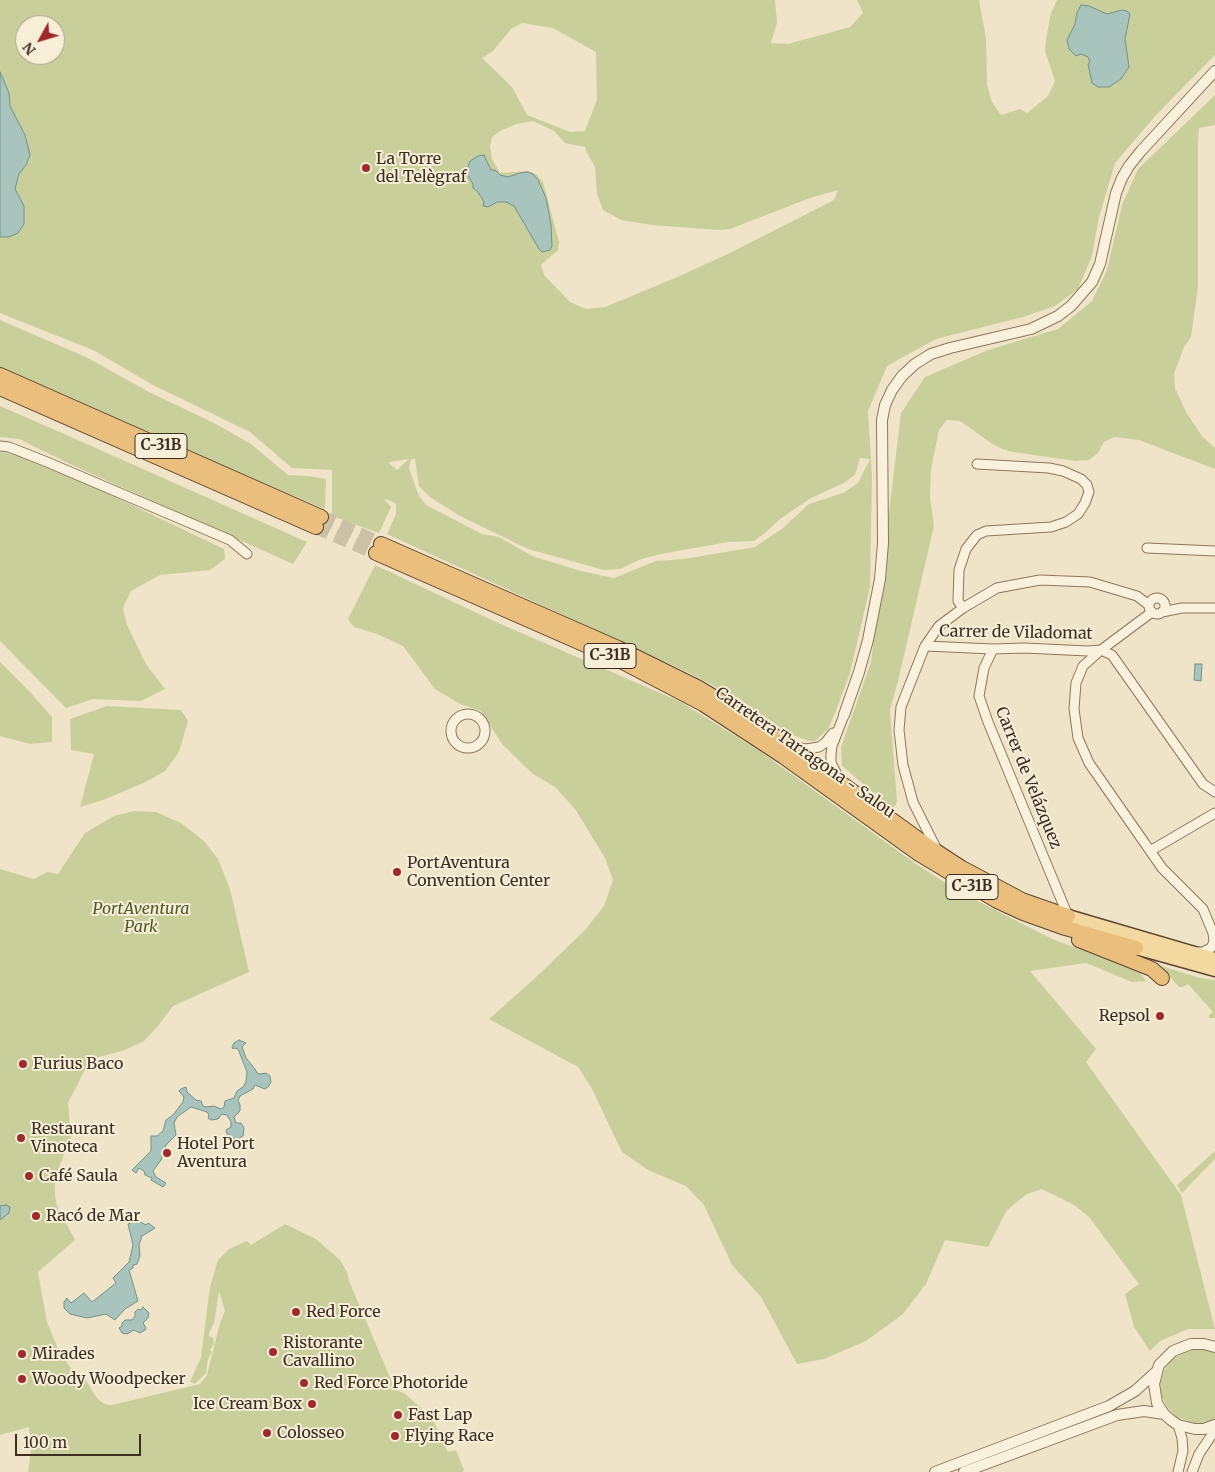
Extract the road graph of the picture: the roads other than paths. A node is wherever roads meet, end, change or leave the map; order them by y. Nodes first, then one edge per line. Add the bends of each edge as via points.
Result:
1 (1215, 71) edge
2 (0, 375) edge
3 (0, 388) edge
4 (0, 446) edge
5 (977, 464) dead end
6 (1147, 548) dead end
7 (1215, 551) edge
8 (247, 554) dead end
9 (1152, 605) junction
10 (1163, 607) junction
11 (963, 608) junction
12 (1215, 608) edge
13 (925, 646) junction
14 (993, 649) junction
15 (1102, 650) junction
16 (844, 716) junction
17 (790, 746) junction
18 (843, 784) junction
19 (1215, 792) edge
20 (918, 812) junction
21 (1215, 813) edge
22 (904, 829) junction
23 (1150, 851) junction
24 (940, 854) junction
25 (997, 901) junction
26 (1068, 916) junction
27 (1136, 948) joint
28 (1193, 952) junction
29 (1215, 959) edge
30 (1215, 970) edge
31 (1162, 978) dead end
32 (1215, 1347) edge
33 (1157, 1371) junction
34 (1164, 1414) junction
35 (1178, 1425) junction
36 (1215, 1426) edge
37 (1215, 1430) edge
38 (935, 1472) edge
39 (964, 1472) edge
40 (1178, 1472) edge
41 (1192, 1472) edge

1 - 16 street via 1129,166 1116,193 1100,264 1092,282 1071,306 1031,329 931,354 902,376 892,390 882,420 880,578 868,640
2 - 3 highway, C-31B via 319,522
4 - 8 street via 40,459 230,540
5 - 11 street via 1063,471 1081,480 1089,492 1078,514 1066,522 1051,527 1000,529 977,535 966,549 959,570 958,600
6 - 7 street
9 - 10 street via 1161,599
9 - 10 street via 1158,614
9 - 11 street via 1142,595 1090,582 1040,580 997,588
9 - 15 street
10 - 12 street
11 - 13 street via 939,626
13 - 14 street, Carrer de Viladomat
13 - 20 street via 901,707 899,730 903,765
14 - 15 street, Carrer de Viladomat
14 - 26 street, Carrer de Velázquez via 984,668 979,696
15 - 19 street, Carrer de Viladomat via 1112,655 1203,784
15 - 23 street via 1083,666 1076,683 1074,709 1078,738 1089,762
16 - 17 street via 830,738 819,747
16 - 18 street via 831,754 831,763
17 - 18 highway, Carretera Tarragona - Salou / C-31B
17 - 25 highway, Carretera Tarragona - Salou / C-31B via 704,691 618,648 379,548 613,657 703,704 784,757 919,854
18 - 22 highway, Carretera Tarragona - Salou / C-31B
20 - 22 street via 916,825
20 - 24 street
21 - 23 street
22 - 24 highway, Carretera Tarragona - Salou / C-31B
23 - 28 street via 1162,868 1203,909 1214,942 1203,952
24 - 26 highway, Carretera Tarragona - Salou / C-31B via 1022,900
25 - 27 highway, Carretera Tarragona - Salou / C-31B via 1062,927
25 - 31 highway via 1022,918 1152,969
26 - 28 main road, Carretera Tarragona - Salou / C-31B
27 - 30 main road, Carretera Tarragona - Salou / C-31B
28 - 29 main road, Carretera Tarragona - Salou / C-31B
32 - 33 street via 1197,1343 1178,1347 1163,1360
33 - 34 street via 1155,1397
33 - 38 street via 1134,1391 1109,1406
34 - 35 street
34 - 39 street via 1144,1411 1117,1415
35 - 36 street via 1195,1429
35 - 40 street via 1183,1451
37 - 41 street via 1198,1454

